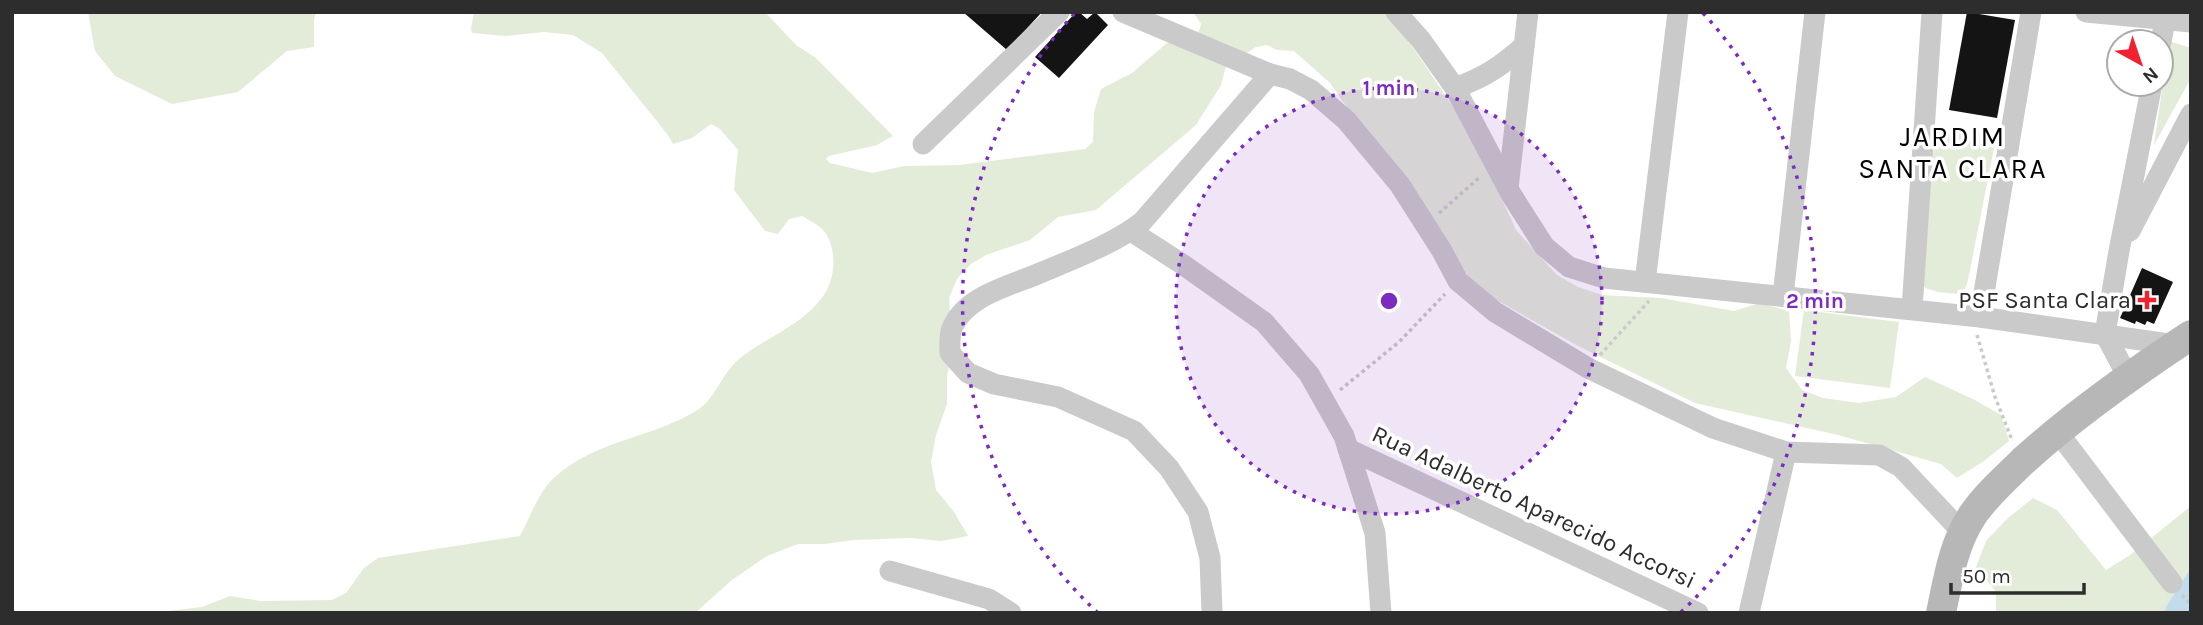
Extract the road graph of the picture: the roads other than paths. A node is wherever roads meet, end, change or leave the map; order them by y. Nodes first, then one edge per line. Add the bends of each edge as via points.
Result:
1 (1059, 12) edge
2 (1123, 12) edge
3 (1396, 12) edge
4 (1528, 12) edge
5 (1678, 12) edge
6 (1815, 12) edge
7 (1932, 12) edge
8 (2031, 12) edge
9 (2086, 12) edge
10 (2165, 20) junction
11 (2191, 22) edge
12 (2164, 28) edge
13 (1524, 46) junction
14 (1270, 74) junction
15 (1454, 88) junction
16 (2149, 98) edge
17 (2191, 114) edge
18 (923, 144) dead end
19 (1508, 188) junction
20 (1131, 231) junction
21 (2119, 251) junction
22 (1655, 283) junction
23 (1783, 296) junction
24 (1912, 309) junction
25 (1976, 316) junction
26 (2105, 334) junction
27 (2183, 340) edge
28 (2128, 377) junction
29 (2057, 431) junction
30 (1348, 449) junction
31 (1787, 452) junction
32 (1963, 533) junction
33 (890, 571) dead end
34 (2172, 583) dead end
35 (1011, 613) edge
36 (1212, 613) edge
37 (1381, 613) edge
38 (1698, 613) edge
39 (1749, 613) edge
40 (1941, 613) edge

1 - 18 street
2 - 14 street
3 - 15 street
4 - 13 street
5 - 22 street
6 - 23 street
7 - 24 street
8 - 25 street
9 - 10 street
10 - 11 street
10 - 12 street
13 - 15 street via 1481,79
13 - 19 street
14 - 20 street
14 - 31 street via 1311,90 1346,120 1399,185 1458,281 1495,312 1588,368 1713,428
15 - 19 street
16 - 21 street
17 - 21 street
19 - 22 street via 1544,246 1569,267 1604,278
20 - 30 street via 1264,322 1309,374
20 - 36 street via 965,309 951,328 950,353 968,373 994,384 1058,397 1134,431 1169,468 1198,512 1210,558
21 - 26 street
22 - 23 street
23 - 24 street
24 - 25 street
25 - 26 street
26 - 27 street
26 - 28 street
27 - 28 street
28 - 29 street
29 - 32 street via 2005,478
29 - 34 street
30 - 37 street via 1375,533
30 - 38 street, Rua Adalberto Aparecido Accorsi
31 - 32 street via 1879,455 1908,473
31 - 39 street
32 - 40 street via 1953,555
33 - 35 street via 989,598

